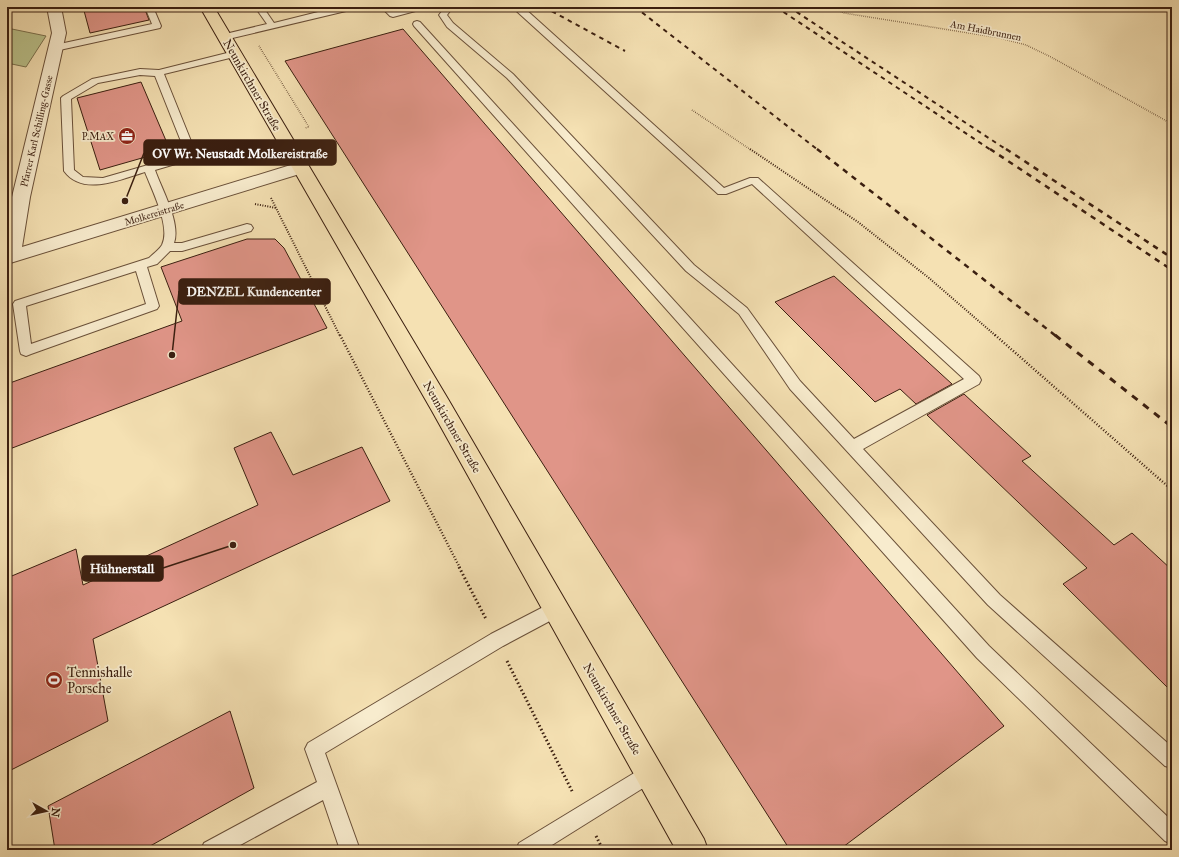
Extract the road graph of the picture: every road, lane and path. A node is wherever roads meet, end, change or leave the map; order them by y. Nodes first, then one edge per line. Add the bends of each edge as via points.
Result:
1 (54, 7) edge
2 (149, 7) edge
3 (207, 7) edge
4 (259, 7) edge
5 (342, 7) edge
6 (386, 7) edge
7 (420, 7) edge
8 (449, 7) edge
9 (516, 7) edge
10 (829, 7) edge
11 (417, 24) dead end
12 (272, 26) junction
13 (249, 31) junction
14 (224, 37) junction
15 (55, 48) junction
16 (235, 54) junction
17 (159, 73) junction
18 (692, 110) dead end
19 (1172, 124) edge
20 (309, 127) dead end
21 (149, 168) junction
22 (300, 168) junction
23 (277, 208) dead end
24 (165, 210) junction
25 (247, 228) dead end
26 (167, 246) junction
27 (9, 257) edge
28 (140, 265) junction
29 (853, 447) junction
30 (1172, 490) edge
31 (555, 609) junction
32 (497, 640) junction
33 (1172, 758) edge
34 (649, 773) junction
35 (327, 787) junction
36 (584, 814) junction
37 (1172, 834) edge
38 (211, 850) edge
39 (350, 850) edge
40 (526, 850) edge
41 (603, 850) edge
42 (693, 850) edge

1 - 15 street, Pfarrer Karl Schilling-Gasse via 60,33
2 - 15 lane via 157,26
3 - 14 main road, Neunkirchner Straße
4 - 12 lane
5 - 12 lane via 343,9
6 - 7 lane via 393,14
8 - 29 lane via 443,15 450,25 510,76 690,268 743,311 795,385
9 - 29 lane via 722,192 754,180 974,380
10 - 19 path, Am Haidbrunnen via 870,18 1000,38 1026,45
11 - 37 lane via 983,652
12 - 13 lane
13 - 14 lane
13 - 20 path
14 - 16 main road, Neunkirchner Straße
15 - 27 street, Pfarrer Karl Schilling-Gasse
16 - 17 lane
16 - 22 main road, Neunkirchner Straße
17 - 21 lane via 192,156
17 - 21 lane via 140,72 95,81 66,98 69,171 80,180 103,182
18 - 30 path via 876,236 929,278
21 - 24 lane
22 - 24 street, Molkereistraße
22 - 31 main road, Neunkirchner Straße via 440,405
23 - 32 path via 357,370
24 - 26 lane via 171,235
24 - 27 street, Molkereistraße
25 - 26 lane via 182,247
26 - 28 lane via 153,261
28 - 28 lane via 153,306 26,351 19,304
29 - 33 lane via 994,600
31 - 32 lane
31 - 34 main road, Neunkirchner Straße
32 - 35 lane via 314,749
32 - 36 path
34 - 36 lane
34 - 42 main road, Neunkirchner Straße
35 - 38 lane
35 - 39 lane
36 - 40 lane
36 - 41 path

